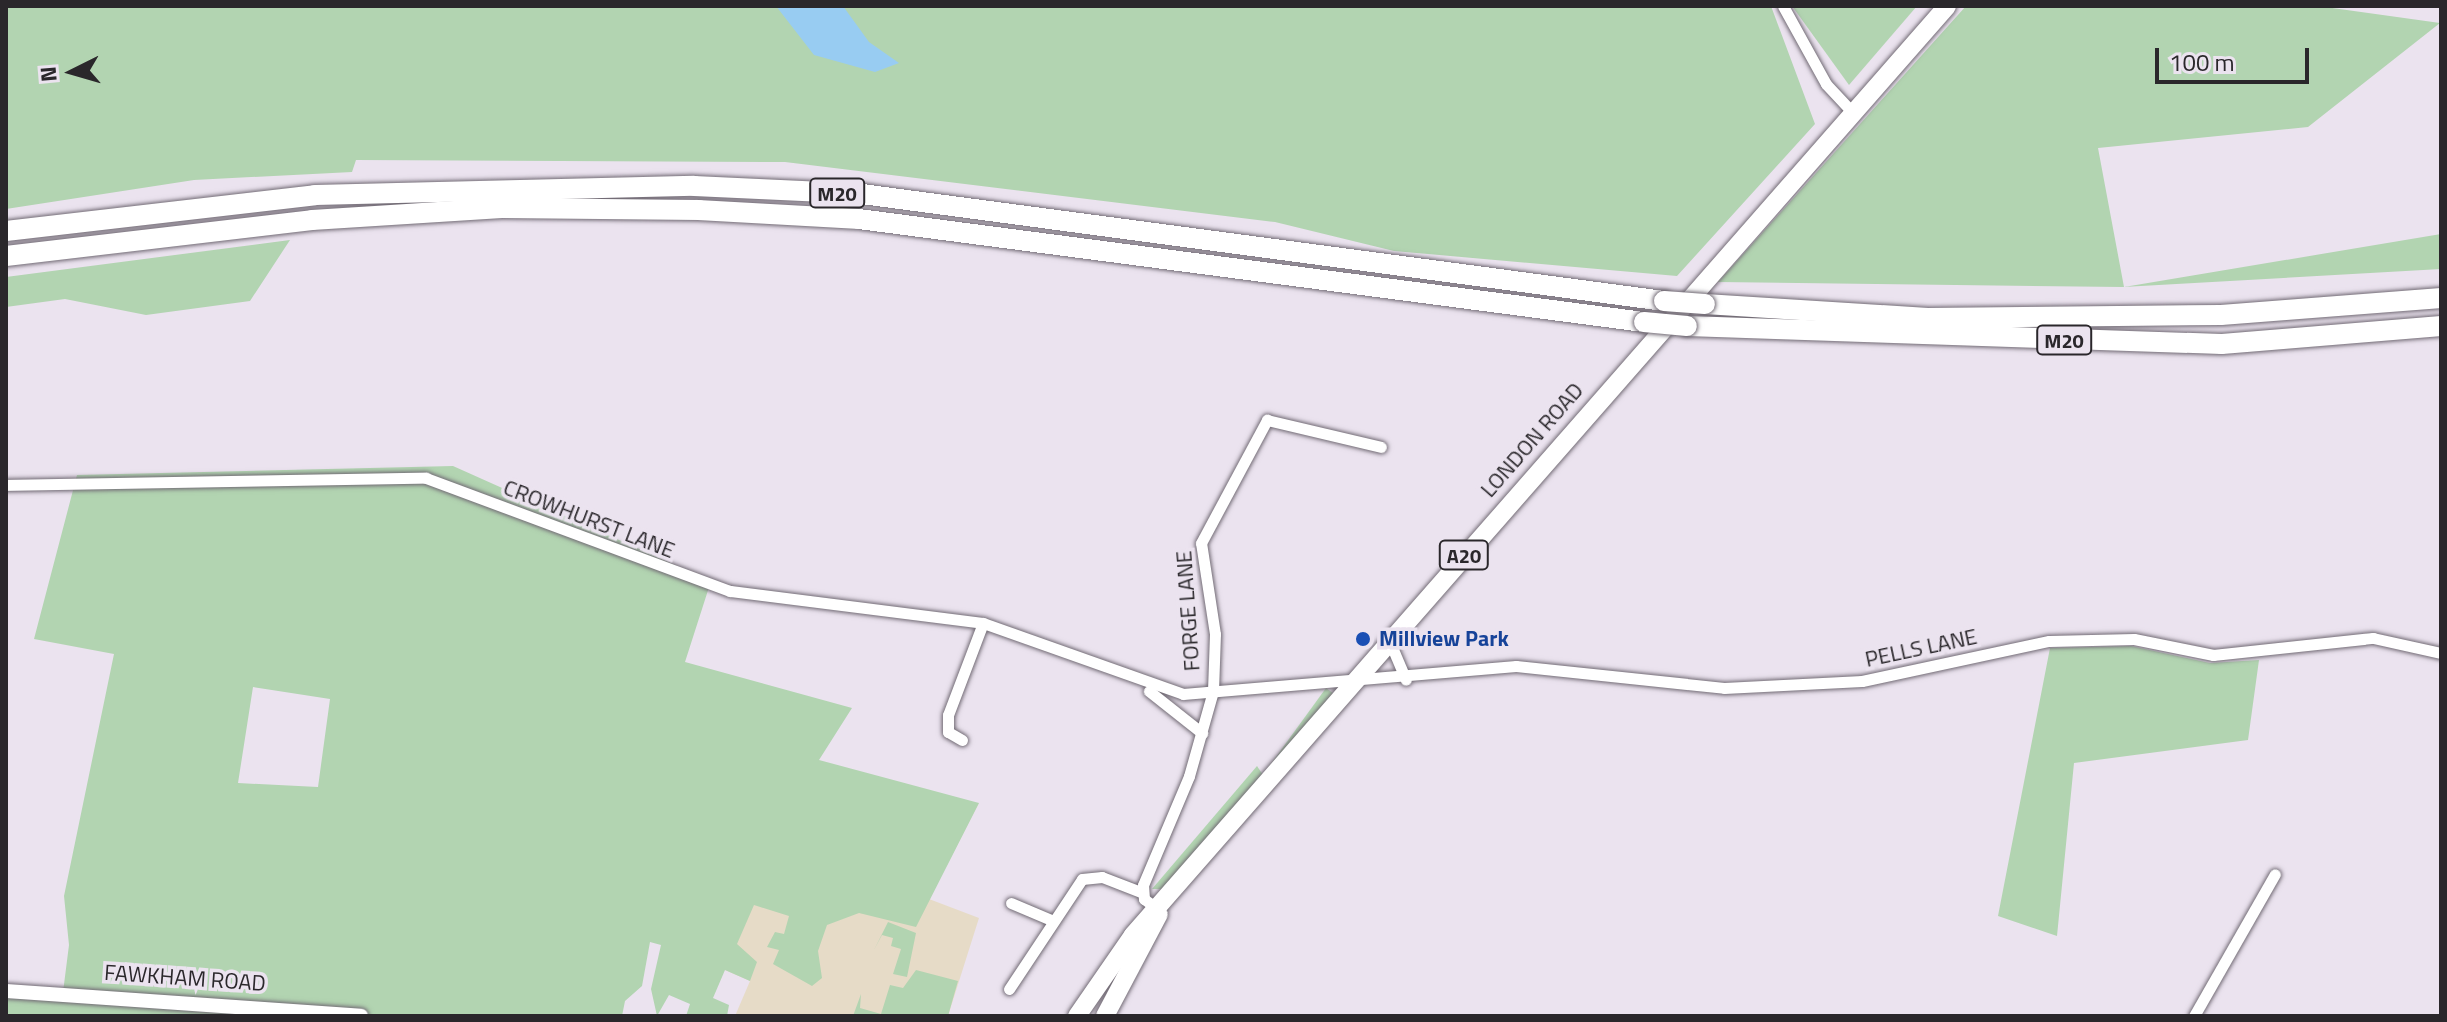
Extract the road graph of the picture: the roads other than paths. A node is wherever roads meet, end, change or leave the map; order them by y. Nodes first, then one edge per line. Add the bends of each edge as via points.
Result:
1 (1783, 6) edge
2 (1947, 6) edge
3 (1850, 110) junction
4 (6, 231) edge
5 (6, 256) edge
6 (2441, 298) edge
7 (2441, 326) edge
8 (1381, 447) dead end
9 (6, 485) edge
10 (983, 623) junction
11 (1389, 640) junction
12 (2441, 653) edge
13 (1406, 680) junction
14 (1352, 682) junction
15 (1145, 686) junction
16 (1213, 691) junction
17 (1202, 733) junction
18 (962, 740) dead end
19 (2275, 874) dead end
20 (1143, 893) junction
21 (1011, 903) dead end
22 (1160, 912) junction
23 (1051, 920) junction
24 (1022, 965) junction
25 (1035, 972) dead end
26 (1009, 989) dead end
27 (6, 991) edge
28 (361, 1016) edge
29 (1077, 1016) edge
30 (1105, 1016) edge
31 (2194, 1016) edge

1 - 3 street via 1826,84
2 - 3 main road, LONDON ROAD / A20
3 - 11 main road, LONDON ROAD / A20
4 - 6 highway, M20, bridge via 315,195 709,187 862,194 1705,304 1944,318 2221,315
5 - 7 highway, M20, bridge via 312,220 502,208 699,210 859,219 1687,326 2222,344
8 - 16 street, FORGE LANE via 1267,420 1201,543 1215,634
9 - 10 street, CROWHURST LANE via 426,478 730,591
10 - 15 street, CROWHURST LANE via 1066,649
10 - 18 street via 955,695 948,732
11 - 13 street
11 - 14 main road, LONDON ROAD / A20
12 - 13 street, PELLS LANE via 2373,638 2213,655 2134,639 2049,641 1862,681 1652,685 1516,666
13 - 14 street, PELLS LANE
14 - 16 street, CROWHURST LANE
14 - 22 main road, LONDON ROAD / A20
15 - 16 street, CROWHURST LANE
15 - 17 street, CROWHURST LANE
16 - 17 street, FORGE LANE
17 - 20 street, FORGE LANE
19 - 31 street
20 - 22 street
20 - 23 street via 1086,877
21 - 23 street
22 - 29 main road, LONDON ROAD / A20 via 1133,935
22 - 30 main road, LONDON ROAD / A20
23 - 24 street
24 - 25 street
24 - 26 street
27 - 28 street, FAWKHAM ROAD

